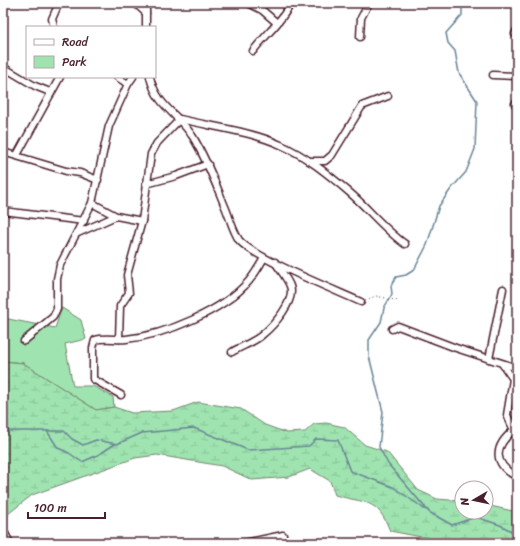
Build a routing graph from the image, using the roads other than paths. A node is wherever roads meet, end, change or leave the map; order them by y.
1 (59, 3) edge
2 (135, 3) edge
3 (146, 3) edge
4 (248, 3) edge
5 (291, 3) edge
6 (369, 3) edge
7 (146, 13) junction
8 (277, 23) junction
9 (54, 26) edge
10 (146, 26) edge
11 (360, 37) dead end
12 (253, 51) dead end
13 (3, 67) edge
14 (493, 75) dead end
15 (517, 76) edge
16 (59, 78) edge
17 (119, 78) edge
18 (132, 78) edge
19 (150, 78) edge
20 (128, 84) junction
21 (50, 92) junction
22 (388, 96) dead end
23 (180, 119) junction
24 (3, 152) edge
25 (17, 155) junction
26 (309, 161) junction
27 (208, 164) junction
28 (98, 180) junction
29 (146, 184) junction
30 (92, 203) junction
31 (3, 211) edge
32 (116, 216) junction
33 (84, 221) junction
34 (142, 222) junction
35 (78, 233) junction
36 (405, 244) dead end
37 (264, 258) junction
38 (275, 262) junction
39 (503, 289) dead end
40 (361, 302) road end
41 (392, 329) dead end
42 (119, 339) junction
43 (24, 342) dead end
44 (232, 352) dead end
45 (489, 359) junction
46 (503, 365) junction
47 (517, 368) edge
48 (515, 378) edge
49 (121, 395) dead end
50 (514, 430) junction
51 (517, 438) edge
52 (502, 443) junction
53 (517, 477) edge
54 (3, 530) edge
55 (283, 535) dead end
56 (10, 543) edge
57 (244, 543) edge

1 - 9 street
2 - 7 street
3 - 7 street
4 - 8 street
5 - 8 street
6 - 11 street
7 - 10 street
8 - 12 street
13 - 21 street
14 - 15 street
16 - 21 street
17 - 20 street
18 - 20 street
19 - 23 street
20 - 28 street
21 - 25 street
22 - 26 street
23 - 26 street
23 - 27 street
23 - 29 street
24 - 25 street
25 - 28 street
26 - 36 street
27 - 29 street
27 - 37 street
28 - 30 street
29 - 34 street
30 - 32 street
30 - 33 street
31 - 33 street
32 - 34 street
32 - 35 street
33 - 35 street
34 - 42 street
35 - 43 street
37 - 38 street
37 - 42 street
38 - 40 street
38 - 44 street
39 - 45 street
41 - 45 street
42 - 49 street
45 - 46 street
46 - 47 street
46 - 48 street
48 - 50 street
50 - 51 street
50 - 52 street
51 - 52 street
52 - 53 street
54 - 56 street
55 - 57 street

